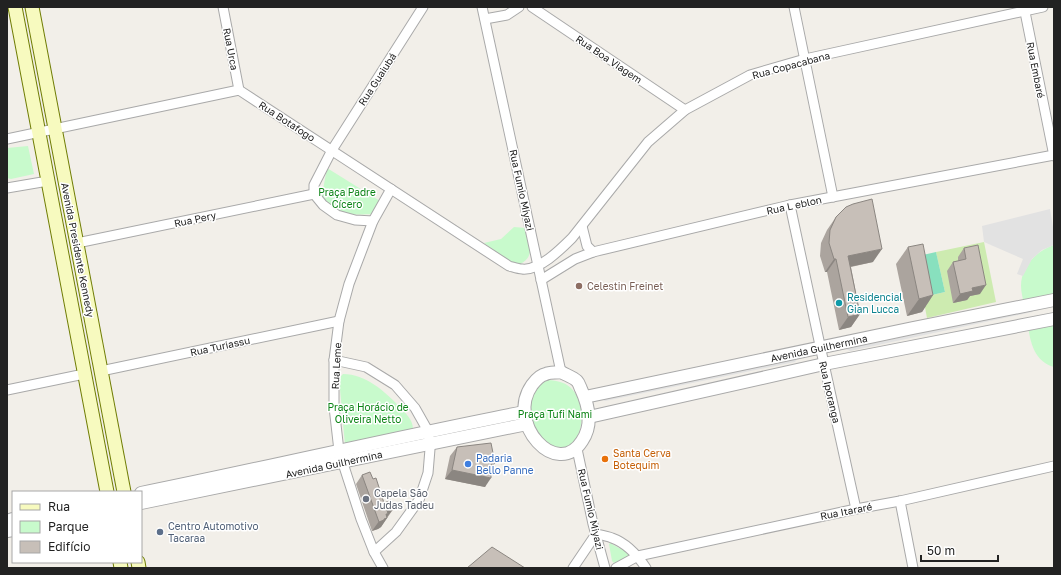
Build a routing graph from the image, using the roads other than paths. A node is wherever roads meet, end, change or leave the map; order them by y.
1 (15, 7) edge
2 (32, 7) edge
3 (223, 7) edge
4 (423, 7) edge
5 (482, 7) edge
6 (519, 7) edge
7 (532, 7) edge
8 (794, 7) edge
9 (1043, 7) edge
10 (1024, 9) edge
11 (485, 20) junction
12 (805, 59) junction
13 (239, 90) junction
14 (686, 110) junction
15 (55, 128) junction
16 (39, 132) junction
17 (7, 139) edge
18 (332, 150) junction
19 (1054, 155) edge
20 (48, 181) junction
21 (7, 188) edge
22 (391, 189) junction
23 (314, 194) junction
24 (833, 197) junction
25 (790, 205) junction
26 (373, 221) junction
27 (582, 226) junction
28 (77, 243) junction
29 (593, 252) junction
30 (538, 266) junction
31 (541, 280) junction
32 (1054, 300) edge
33 (1054, 319) edge
34 (339, 321) junction
35 (820, 348) junction
36 (334, 360) junction
37 (824, 364) junction
38 (101, 371) junction
39 (561, 372) junction
40 (84, 374) junction
41 (7, 390) edge
42 (585, 397) junction
43 (589, 417) junction
44 (526, 418) junction
45 (428, 431) junction
46 (430, 444) junction
47 (576, 449) junction
48 (341, 456) junction
49 (1054, 466) edge
50 (107, 491) edge
51 (124, 491) edge
52 (142, 493) edge
53 (900, 501) junction
54 (142, 503) edge
55 (856, 509) junction
56 (596, 534) junction
57 (374, 552) junction
58 (638, 556) junction
59 (383, 568) edge
60 (573, 568) edge
61 (605, 568) edge
62 (616, 568) edge
63 (646, 568) edge
64 (913, 568) edge

1 - 16 main road, Avenida Presidente Kennedy
2 - 15 main road, Avenida Presidente Kennedy
3 - 13 street, Rua Urca
4 - 18 street, Rua Guaiubá
5 - 11 street, Rua Fumio Miyazi
6 - 11 street
7 - 14 street, Rua Boa Viagem
8 - 12 street
9 - 10 street, Rua Copacabana
10 - 12 street, Rua Copacabana
10 - 19 street, Rua Embaré
11 - 30 street, Rua Fumio Miyazi
12 - 14 street, Rua Copacabana
12 - 24 street
13 - 15 street
13 - 18 street, Rua Botafogo
14 - 27 street, Rua Copacabana
15 - 16 street
15 - 28 main road, Avenida Presidente Kennedy
16 - 17 street
16 - 20 main road, Avenida Presidente Kennedy
18 - 22 street, Rua Botafogo
18 - 23 street
19 - 24 street, Rua L eblon
20 - 21 street
20 - 40 main road, Avenida Presidente Kennedy
22 - 26 street, Rua Leme
22 - 30 street, Rua Botafogo
23 - 26 street
23 - 28 street, Rua Pery
24 - 25 street, Rua L eblon
25 - 29 street, Rua L eblon
25 - 35 street, Rua Iporanga
26 - 34 street, Rua Leme
27 - 29 street
27 - 30 street, Rua Copacabana
28 - 38 main road, Avenida Presidente Kennedy
29 - 31 street, Rua L eblon
30 - 31 street, Rua Fumio Miyazi
31 - 39 street, Rua Fumio Miyazi
32 - 35 street, Avenida Guilhermina
33 - 37 street, Avenida Guilhermina
34 - 36 street, Rua Leme
34 - 38 street, Rua Turiassu
35 - 37 street, Rua Iporanga
35 - 42 street, Avenida Guilhermina
36 - 45 street
36 - 48 street, Rua Leme
37 - 43 street, Avenida Guilhermina
37 - 55 street, Rua Iporanga
38 - 51 main road, Avenida Presidente Kennedy
39 - 42 street
39 - 44 street
40 - 41 street
40 - 50 main road, Avenida Presidente Kennedy
42 - 43 street
43 - 47 street
44 - 45 street, Avenida Guilhermina
44 - 46 street, Avenida Guilhermina
44 - 47 street
45 - 46 street
45 - 48 street, Avenida Guilhermina
46 - 48 street, Avenida Guilhermina
46 - 57 street
47 - 56 street, Rua Fumio Miyazi
48 - 52 street, Avenida Guilhermina
48 - 54 street, Avenida Guilhermina
48 - 57 street, Rua Leme
49 - 53 street, Rua Itararé
53 - 55 street, Rua Itararé
53 - 64 street
55 - 58 street, Rua Itararé
56 - 58 street
56 - 60 street
56 - 61 street, Rua Fumio Miyazi
57 - 59 street, Rua Leme
58 - 62 street, Rua Itararé
58 - 63 street

